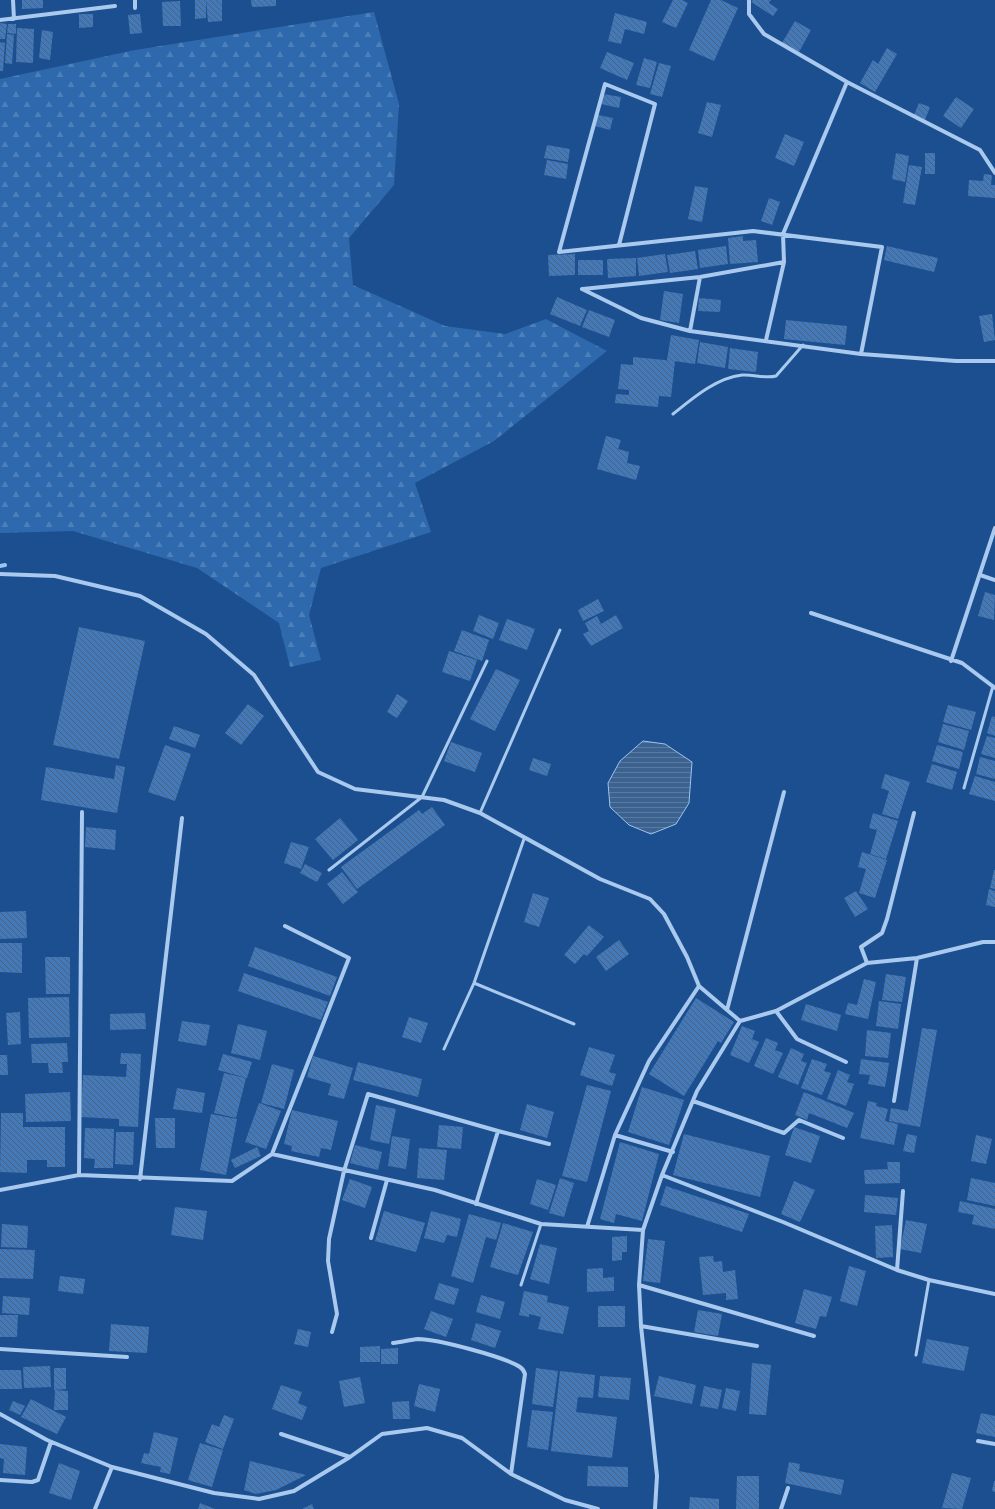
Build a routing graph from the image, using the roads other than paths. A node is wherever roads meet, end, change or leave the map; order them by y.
1 (14, 0) edge
2 (135, 0) edge
3 (749, 0) edge
4 (115, 6) dead end
5 (135, 8) dead end
6 (14, 19) junction
7 (0, 20) edge
8 (846, 82) junction
9 (995, 173) edge
10 (783, 234) junction
11 (619, 245) junction
12 (784, 262) junction
13 (700, 277) junction
14 (690, 331) junction
15 (766, 340) junction
16 (803, 345) junction
17 (861, 354) junction
18 (995, 361) edge
19 (673, 414) dead end
20 (995, 528) edge
21 (0, 574) edge
22 (980, 575) junction
23 (995, 580) edge
24 (811, 613) dead end
25 (560, 630) dead end
26 (487, 661) dead end
27 (951, 661) junction
28 (994, 687) edge
29 (964, 788) dead end
30 (784, 792) dead end
31 (422, 797) junction
32 (82, 812) dead end
33 (480, 813) junction
34 (914, 813) dead end
35 (182, 818) dead end
36 (524, 838) junction
37 (329, 870) dead end
38 (285, 926) dead end
39 (995, 942) edge
40 (917, 958) junction
41 (867, 963) junction
42 (474, 983) junction
43 (699, 986) junction
44 (726, 1010) junction
45 (776, 1010) junction
46 (740, 1021) junction
47 (574, 1024) dead end
48 (444, 1049) dead end
49 (846, 1062) dead end
50 (693, 1101) junction
51 (894, 1102) dead end
52 (498, 1131) junction
53 (615, 1135) junction
54 (843, 1138) dead end
55 (549, 1144) dead end
56 (673, 1152) junction
57 (272, 1154) junction
58 (344, 1171) junction
59 (79, 1175) junction
60 (662, 1175) junction
61 (140, 1179) junction
62 (387, 1180) junction
63 (0, 1190) edge
64 (903, 1191) dead end
65 (476, 1204) junction
66 (542, 1224) junction
67 (587, 1227) junction
68 (643, 1230) junction
69 (371, 1238) dead end
70 (896, 1270) junction
71 (929, 1280) junction
72 (522, 1285) dead end
73 (639, 1285) junction
74 (995, 1294) edge
75 (641, 1326) junction
76 (332, 1332) dead end
77 (814, 1336) dead end
78 (393, 1342) dead end
79 (757, 1346) dead end
80 (0, 1349) edge
81 (916, 1355) dead end
82 (127, 1357) dead end
83 (0, 1414) edge
84 (281, 1434) dead end
85 (978, 1441) dead end
86 (51, 1442) junction
87 (995, 1444) edge
88 (350, 1457) junction
89 (112, 1468) junction
90 (511, 1474) junction
91 (0, 1480) edge
92 (788, 1488) dead end
93 (95, 1509) edge
94 (598, 1509) edge
95 (655, 1509) edge
96 (781, 1509) edge

1 - 6 street
2 - 5 street
3 - 8 street
4 - 6 street
6 - 7 street
8 - 9 street
8 - 10 street
10 - 11 street
10 - 12 street
10 - 17 street
11 - 11 street
12 - 13 street
12 - 15 street
13 - 14 street
13 - 14 street
14 - 15 street
15 - 16 street
16 - 17 street
16 - 19 lane
17 - 18 street
20 - 22 street
21 - 31 street
22 - 23 street
22 - 27 street
24 - 27 street
25 - 33 lane
26 - 31 lane
27 - 28 street
28 - 29 lane
30 - 44 street
31 - 33 street
31 - 37 lane
32 - 59 street
33 - 36 street
34 - 41 street
35 - 61 street
36 - 42 lane
36 - 43 street
38 - 57 street
39 - 40 street
40 - 41 street
40 - 51 street
41 - 45 street
42 - 47 lane
42 - 48 lane
43 - 44 street
43 - 53 street
44 - 46 street
45 - 46 street
45 - 49 street
46 - 50 street
50 - 54 street
50 - 56 street
52 - 55 street
52 - 58 street
52 - 65 street
53 - 56 street
53 - 67 street
56 - 60 street
57 - 58 street
57 - 61 street
58 - 62 street
58 - 76 street
59 - 61 street
59 - 63 street
60 - 68 street
60 - 70 street
62 - 65 street
62 - 69 street
64 - 70 street
65 - 66 street
66 - 67 street
66 - 72 lane
67 - 68 street
68 - 73 street
70 - 71 street
71 - 74 street
71 - 81 lane
73 - 75 street
73 - 77 street
75 - 79 street
75 - 95 street
78 - 90 street
80 - 82 street
83 - 86 street
84 - 88 street
85 - 87 street
86 - 89 street
86 - 91 street
88 - 89 street
88 - 90 street
89 - 93 street
90 - 94 street
92 - 96 street

